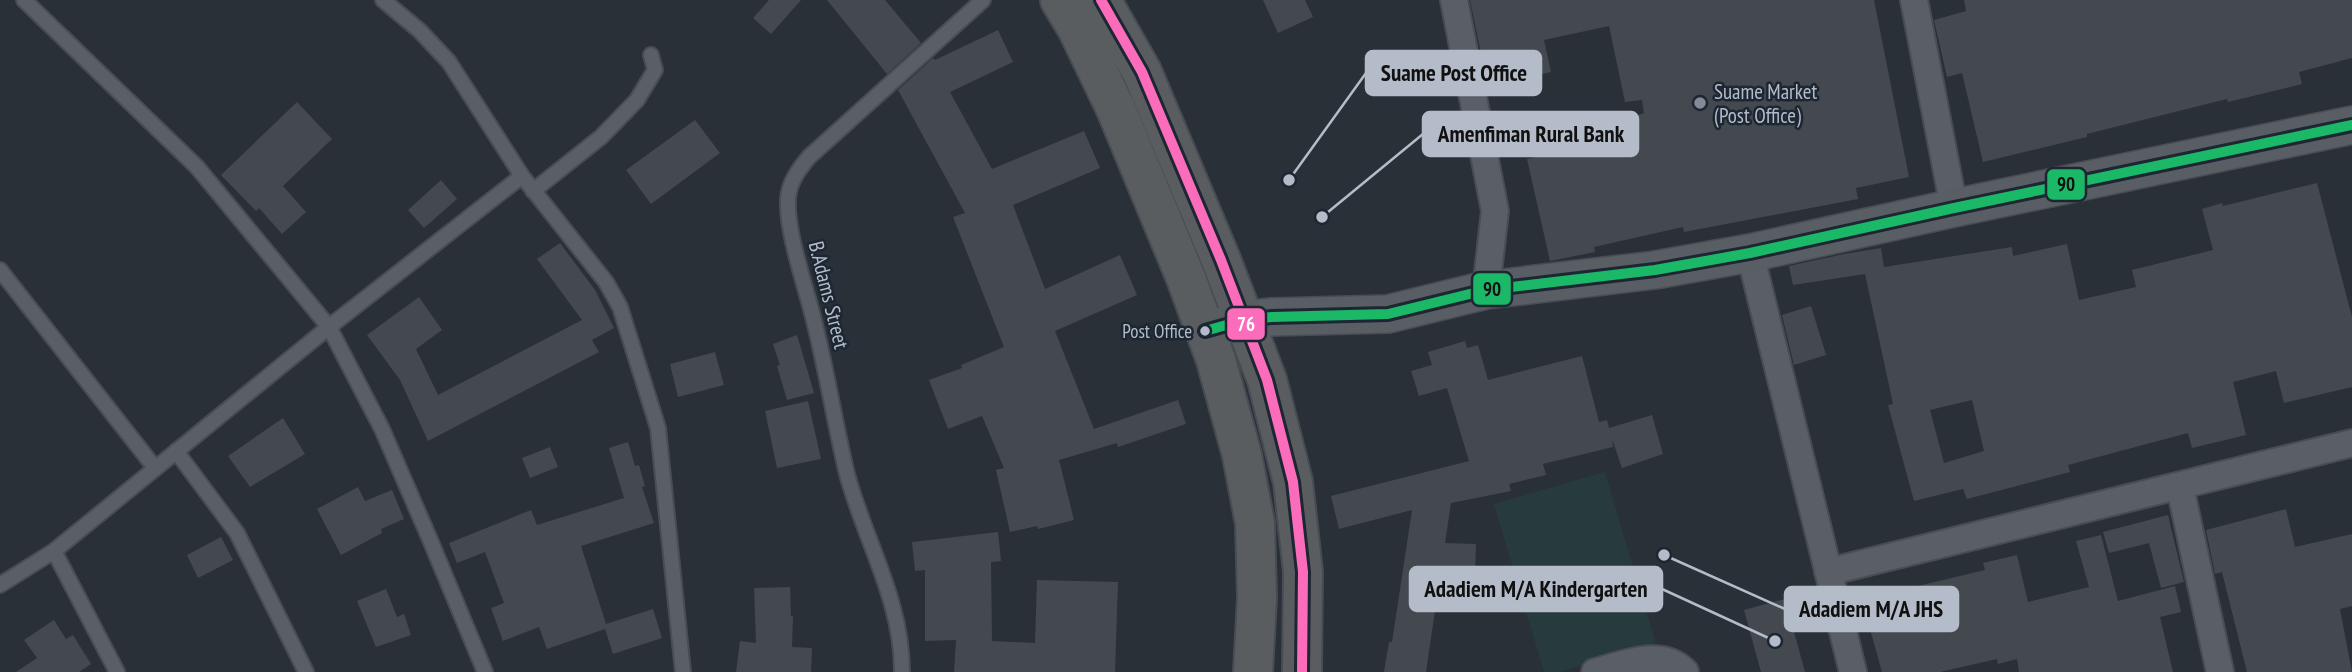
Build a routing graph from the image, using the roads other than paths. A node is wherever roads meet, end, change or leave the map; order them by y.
1 (24, 0) edge
2 (383, 0) edge
3 (984, 0) edge
4 (1060, 0) edge
5 (1101, 0) edge
6 (1454, 0) edge
7 (1914, 0) edge
8 (651, 55) dead end
9 (2352, 125) edge
10 (522, 176) junction
11 (533, 191) junction
12 (1954, 208) junction
13 (1750, 253) junction
14 (0, 270) edge
15 (1486, 290) junction
16 (1244, 320) junction
17 (329, 327) junction
18 (1205, 331) junction
19 (2352, 443) edge
20 (176, 451) junction
21 (155, 468) junction
22 (2180, 486) junction
23 (54, 551) junction
24 (1828, 572) junction
25 (0, 585) edge
26 (117, 672) edge
27 (306, 672) edge
28 (485, 672) edge
29 (683, 672) edge
30 (902, 672) edge
31 (1253, 672) edge
32 (1302, 672) edge
33 (1595, 672) edge
34 (1685, 672) edge
35 (1853, 672) edge
36 (2220, 672) edge

1 - 17 lane
2 - 10 lane
3 - 30 lane, B.Adams Street
4 - 18 highway
5 - 16 highway
6 - 15 street
7 - 12 street
8 - 11 lane
9 - 12 street
10 - 11 lane
10 - 17 lane
11 - 29 lane
12 - 13 street
13 - 15 street
13 - 24 street
14 - 21 lane
15 - 16 street
16 - 18 street
16 - 32 highway
17 - 20 lane
17 - 28 lane
18 - 31 highway
19 - 22 street
20 - 21 lane
20 - 27 lane
21 - 23 lane
22 - 24 street
22 - 36 street
23 - 25 lane
23 - 26 lane
24 - 35 street
33 - 34 street

